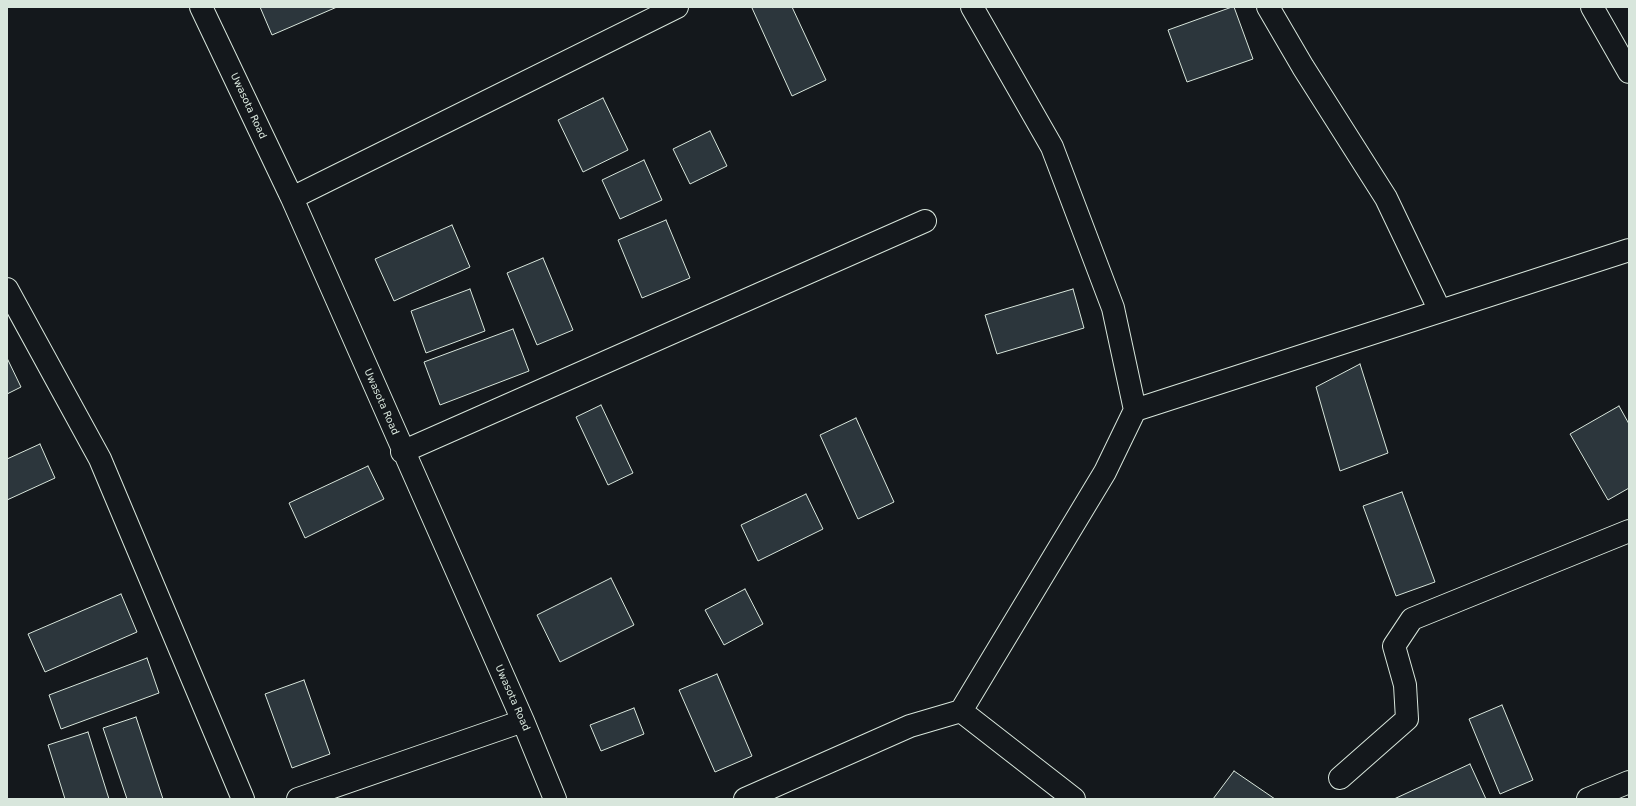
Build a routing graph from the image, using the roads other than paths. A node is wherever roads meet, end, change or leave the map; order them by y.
1 (201, 7) edge
2 (677, 7) edge
3 (972, 7) edge
4 (1268, 7) edge
5 (1592, 7) edge
6 (1629, 72) edge
7 (292, 198) junction
8 (925, 221) dead end
9 (1629, 250) edge
10 (7, 289) edge
11 (1440, 311) junction
12 (1135, 410) junction
13 (402, 452) junction
14 (1629, 531) edge
15 (961, 710) junction
16 (523, 721) junction
17 (1340, 778) dead end
18 (1629, 782) edge
19 (243, 799) edge
20 (298, 799) edge
21 (555, 799) edge
22 (745, 799) edge
23 (1074, 799) edge
24 (1588, 799) edge

1 - 7 street, Uwasota Road
2 - 7 street
3 - 12 street
4 - 11 street
5 - 6 street
7 - 13 street, Uwasota Road
8 - 13 street
9 - 11 street
10 - 19 street
11 - 12 street
12 - 15 street
13 - 16 street, Uwasota Road
14 - 17 street
15 - 22 street
15 - 23 street
16 - 20 street
16 - 21 street, Uwasota Road
18 - 24 street

